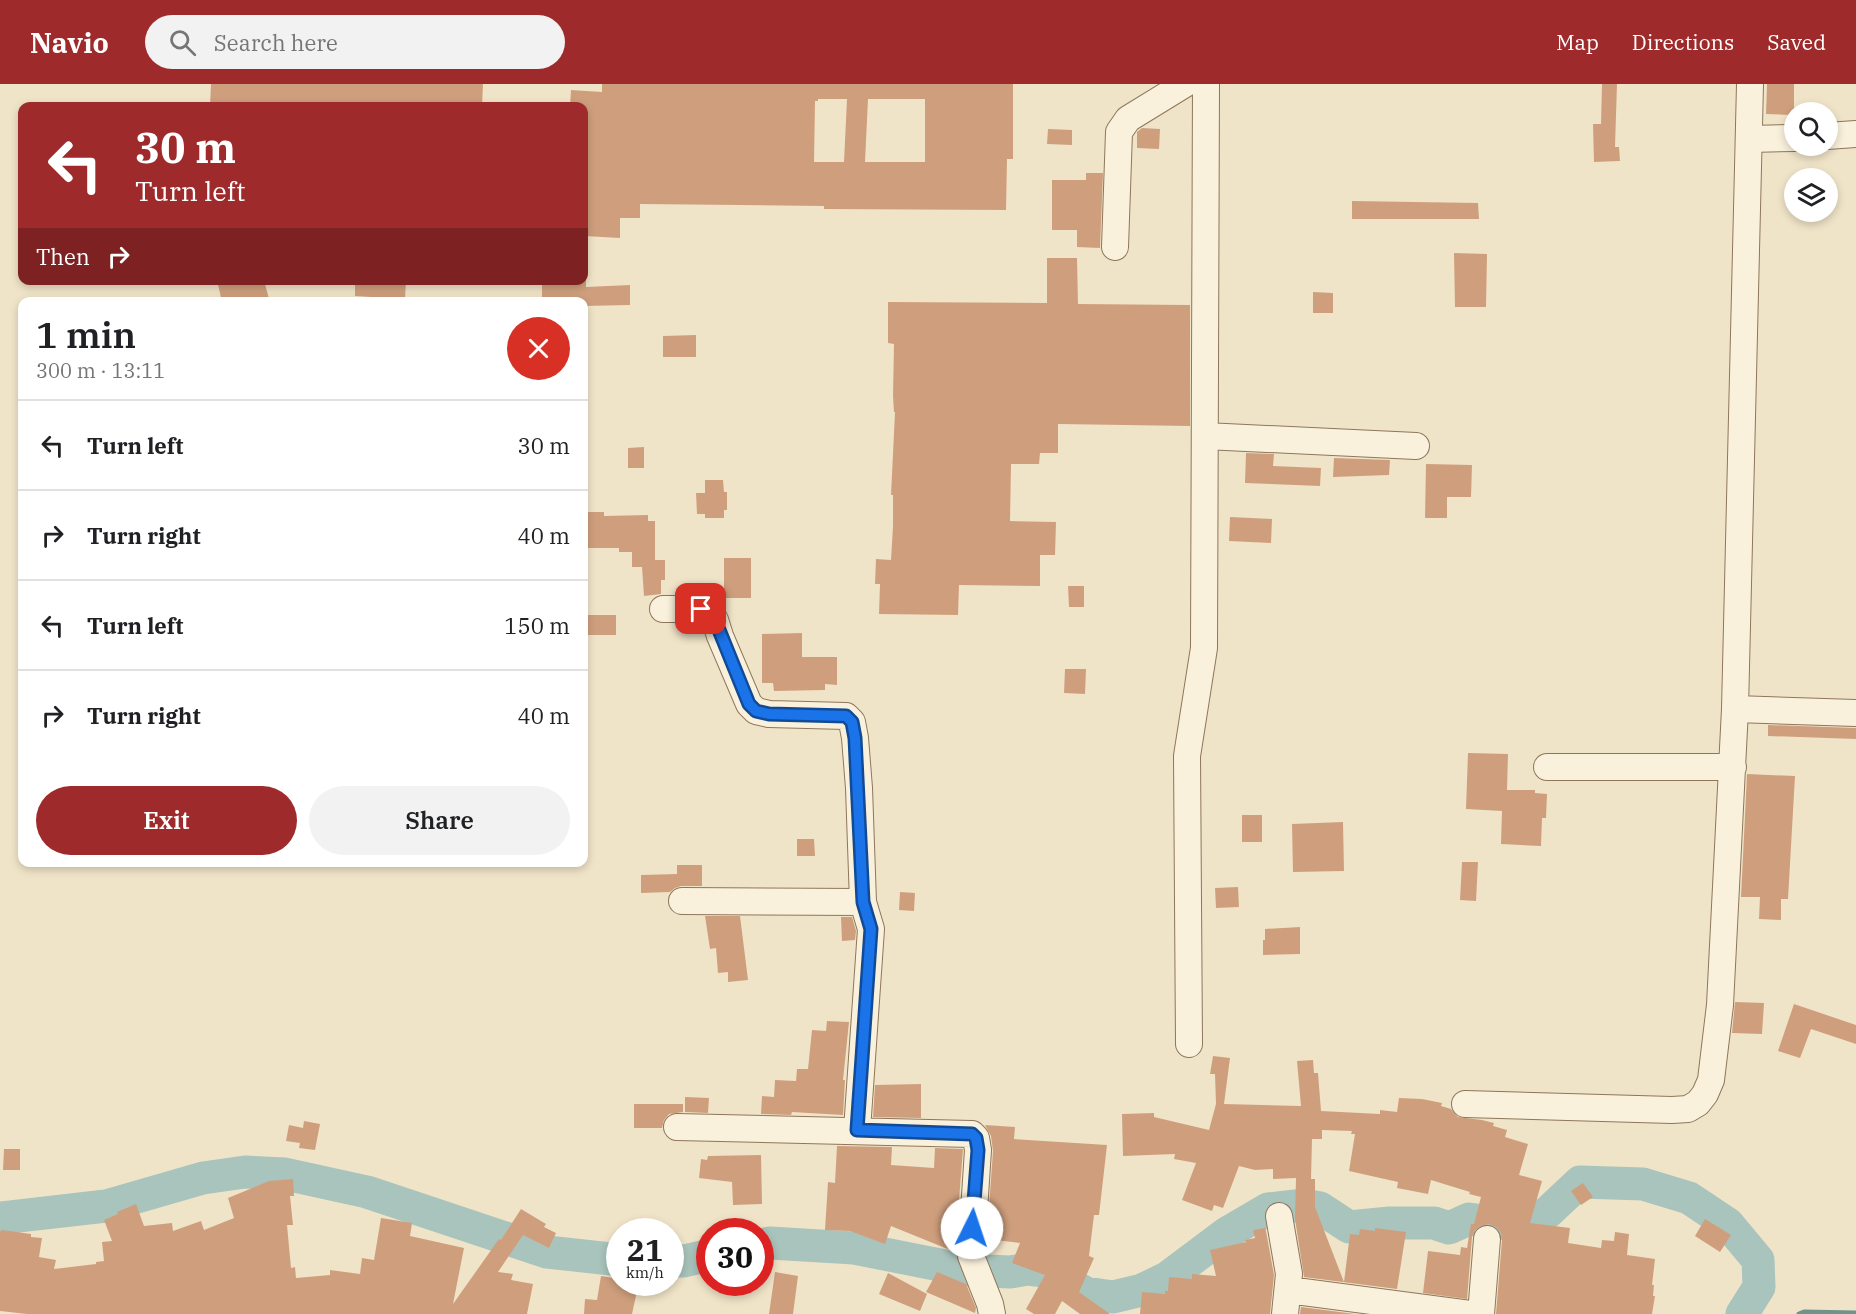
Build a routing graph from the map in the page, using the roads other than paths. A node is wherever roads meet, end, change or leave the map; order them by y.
1 (1185, 84) edge
2 (1206, 84) edge
3 (1750, 84) edge
4 (1856, 134) edge
5 (1838, 135) edge
6 (1784, 138) edge
7 (1750, 139) junction
8 (1115, 247) dead end
9 (1205, 436) junction
10 (1416, 447) dead end
11 (663, 609) dead end
12 (1735, 709) junction
13 (1856, 713) edge
14 (1547, 767) dead end
15 (1732, 767) junction
16 (682, 901) dead end
17 (863, 902) junction
18 (1189, 1044) dead end
19 (1465, 1104) dead end
20 (677, 1127) dead end
21 (857, 1130) junction
22 (1280, 1216) dead end
23 (1487, 1239) dead end
24 (1287, 1302) edge
25 (992, 1314) edge
26 (1470, 1314) edge
27 (1481, 1314) edge

1 - 8 street
2 - 9 street
3 - 7 street
4 - 5 street
6 - 7 street
7 - 12 street
9 - 10 street
9 - 18 street
11 - 17 street
12 - 13 street
12 - 15 street
14 - 15 street
15 - 19 street
16 - 17 street
17 - 21 street
20 - 21 street
21 - 25 street
22 - 24 street
23 - 27 street
24 - 26 street

